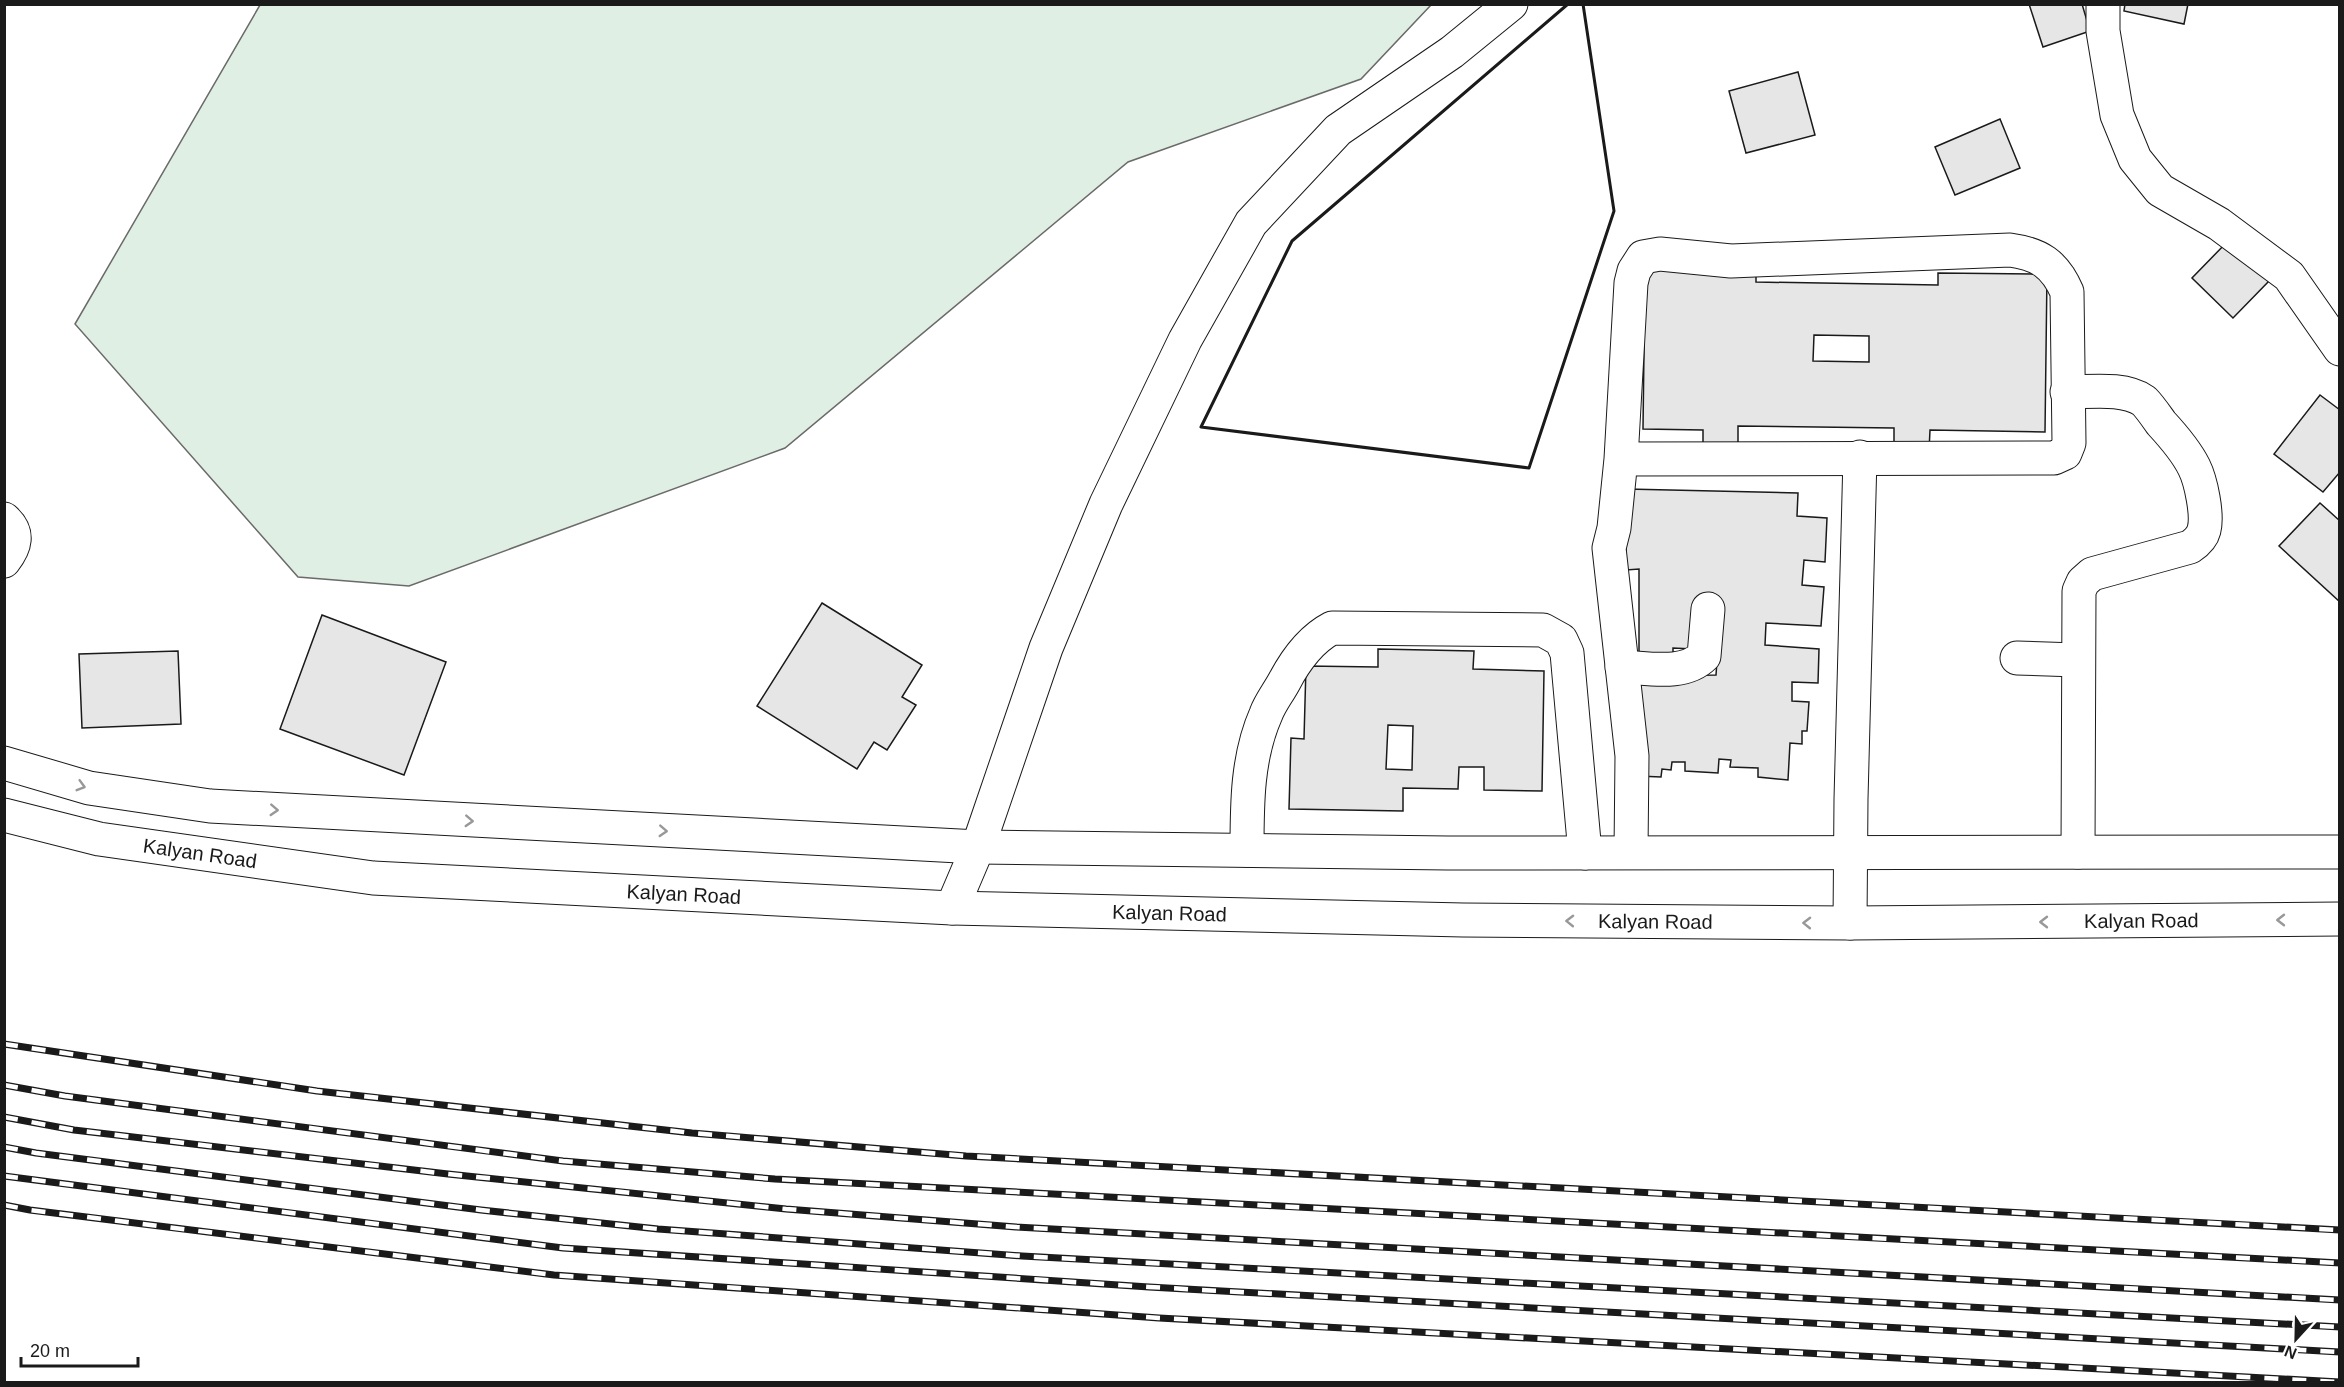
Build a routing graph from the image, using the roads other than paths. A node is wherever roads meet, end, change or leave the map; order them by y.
1 (1511, 4) edge
2 (2103, 4) edge
3 (2340, 349) edge
4 (2067, 392) junction
5 (1860, 457) junction
6 (1621, 459) junction
7 (4, 519) edge
8 (4, 561) edge
9 (1708, 609) dead end
10 (2017, 658) dead end
11 (2077, 660) junction
12 (1622, 667) junction
13 (4, 763) edge
14 (49, 776) junction
15 (20, 819) edge
16 (978, 847) junction
17 (1247, 850) junction
18 (1850, 851) junction
19 (1631, 852) junction
20 (2078, 852) junction
21 (2340, 852) edge
22 (1585, 853) junction
23 (952, 908) junction
24 (2340, 920) edge
25 (1850, 923) junction

1 - 16 street
2 - 3 street
4 - 5 street
4 - 6 street
4 - 11 street
5 - 6 street
5 - 18 street
6 - 12 street
7 - 8 street
9 - 12 street
10 - 11 street
11 - 20 street
12 - 19 street
13 - 14 street
14 - 15 street
14 -> 16 street
15 - 23 street, Kalyan Road
16 - 17 street
16 - 23 street
17 - 22 street
17 - 22 street
18 - 19 street
18 - 20 street
18 - 25 street
19 - 22 street
20 - 21 street
25 -> 23 street, Kalyan Road
24 -> 25 street, Kalyan Road

